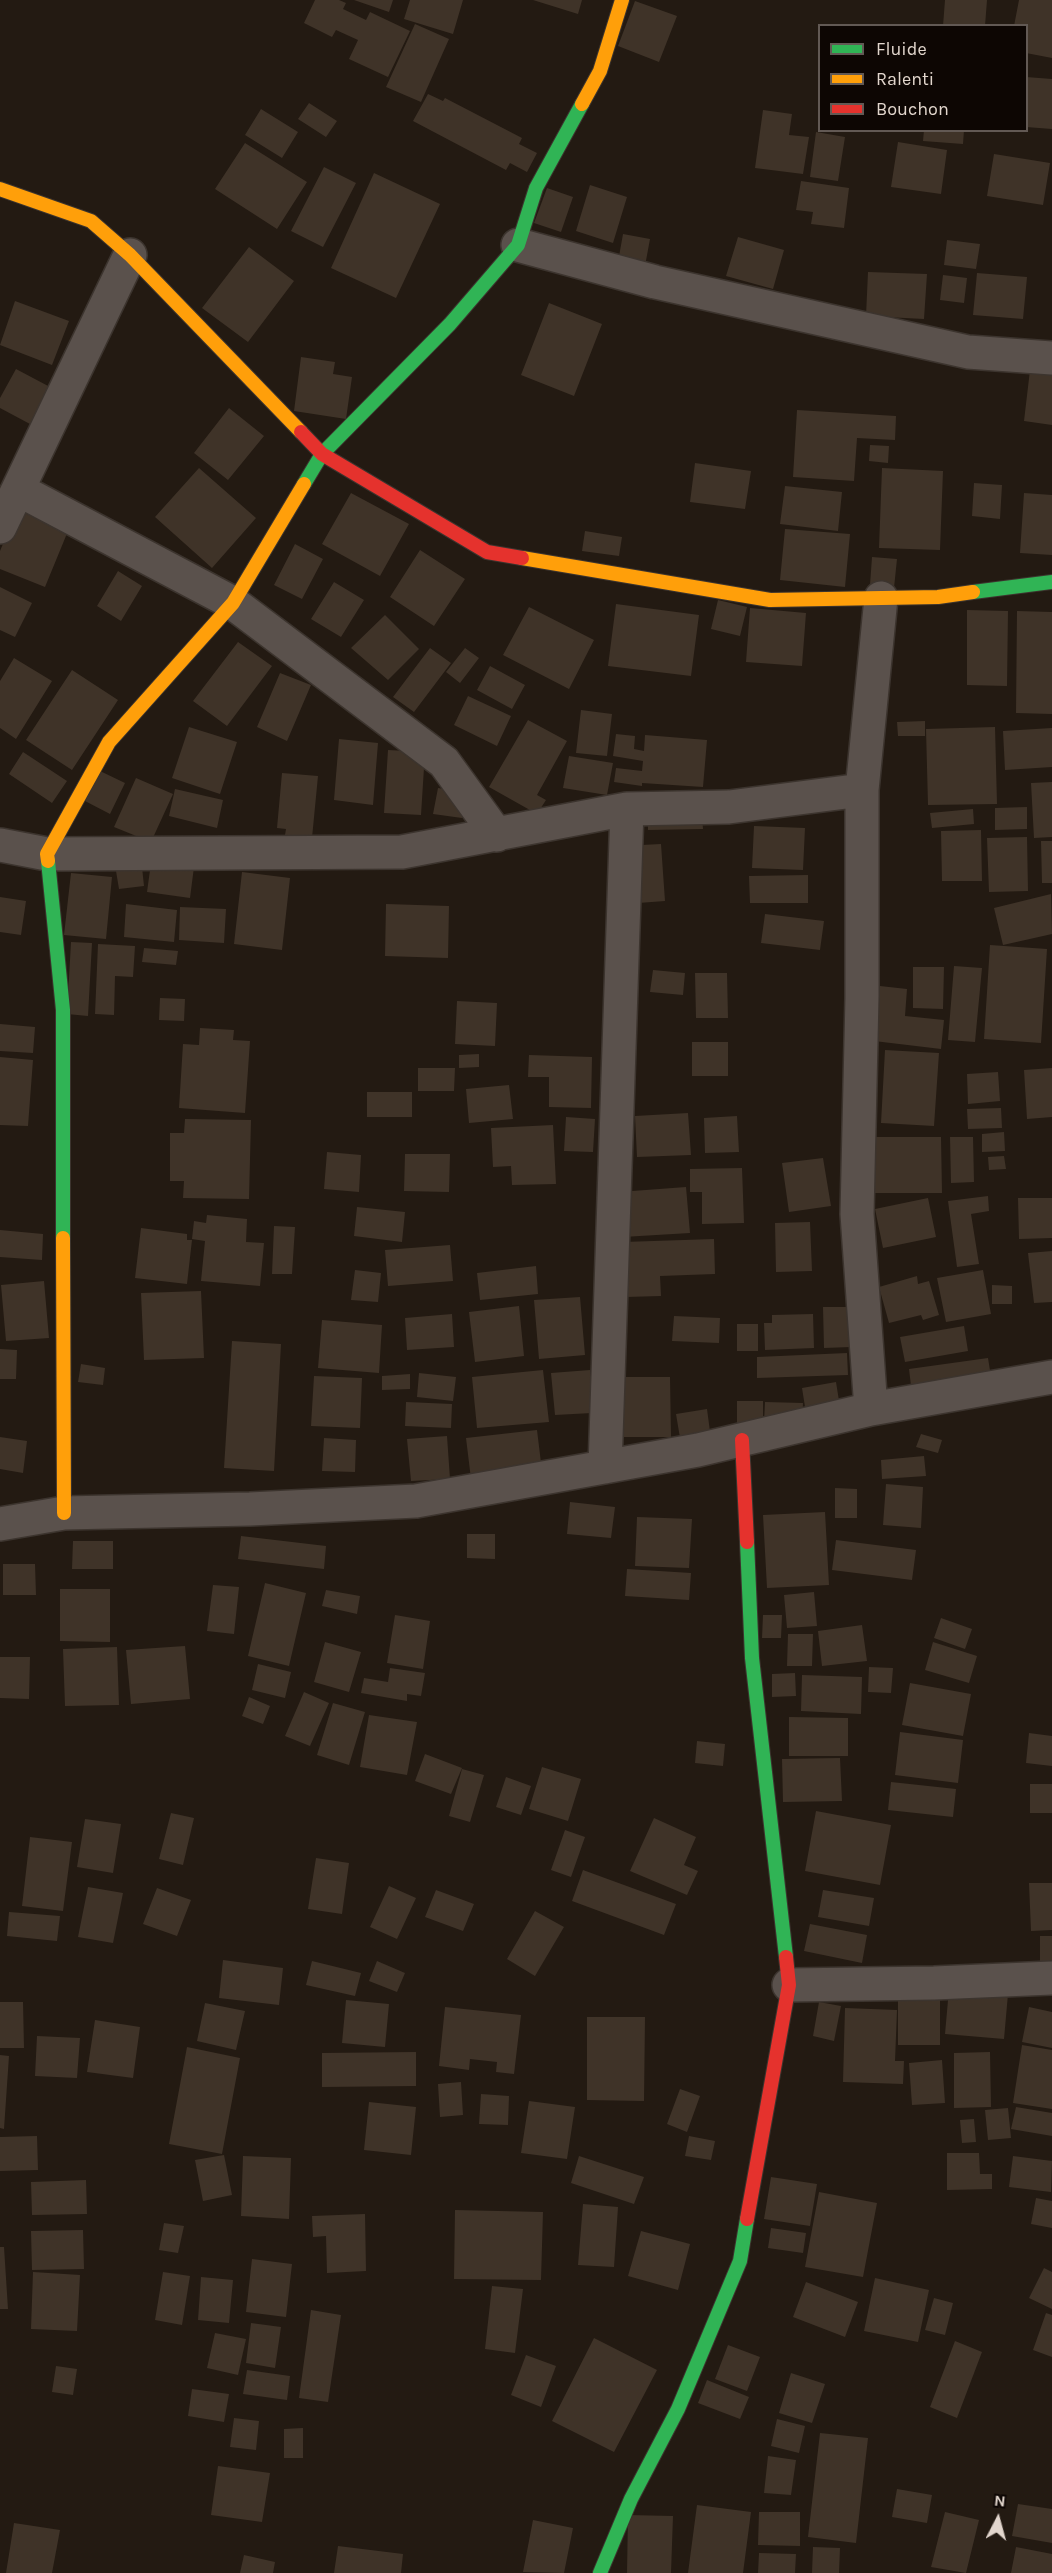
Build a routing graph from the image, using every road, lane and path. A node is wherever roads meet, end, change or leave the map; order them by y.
1 (622, 0) edge
2 (0, 189) edge
3 (518, 245) junction
4 (130, 255) junction
5 (1052, 358) edge
6 (322, 454) junction
7 (19, 490) junction
8 (0, 527) edge
9 (1052, 582) edge
10 (881, 598) junction
11 (232, 603) junction
12 (862, 790) junction
13 (627, 809) junction
14 (497, 835) junction
15 (0, 845) edge
16 (47, 854) junction
17 (1052, 1377) edge
18 (871, 1409) junction
19 (742, 1440) junction
20 (605, 1467) junction
21 (64, 1513) junction
22 (0, 1524) edge
23 (1052, 1978) edge
24 (789, 1985) junction
25 (600, 2573) edge

1 - 3 street
2 - 4 street
3 - 5 street
3 - 6 street
4 - 6 street
4 - 7 street
6 - 10 street
6 - 11 street
7 - 8 street
7 - 11 street
9 - 10 street
10 - 12 street
11 - 14 street
11 - 16 street
12 - 13 street
12 - 18 street
13 - 14 street
13 - 20 street
14 - 16 street
15 - 16 street
16 - 21 street
17 - 18 street
18 - 19 street
19 - 20 street
19 - 24 street
20 - 21 street
21 - 22 street
23 - 24 street
24 - 25 street

